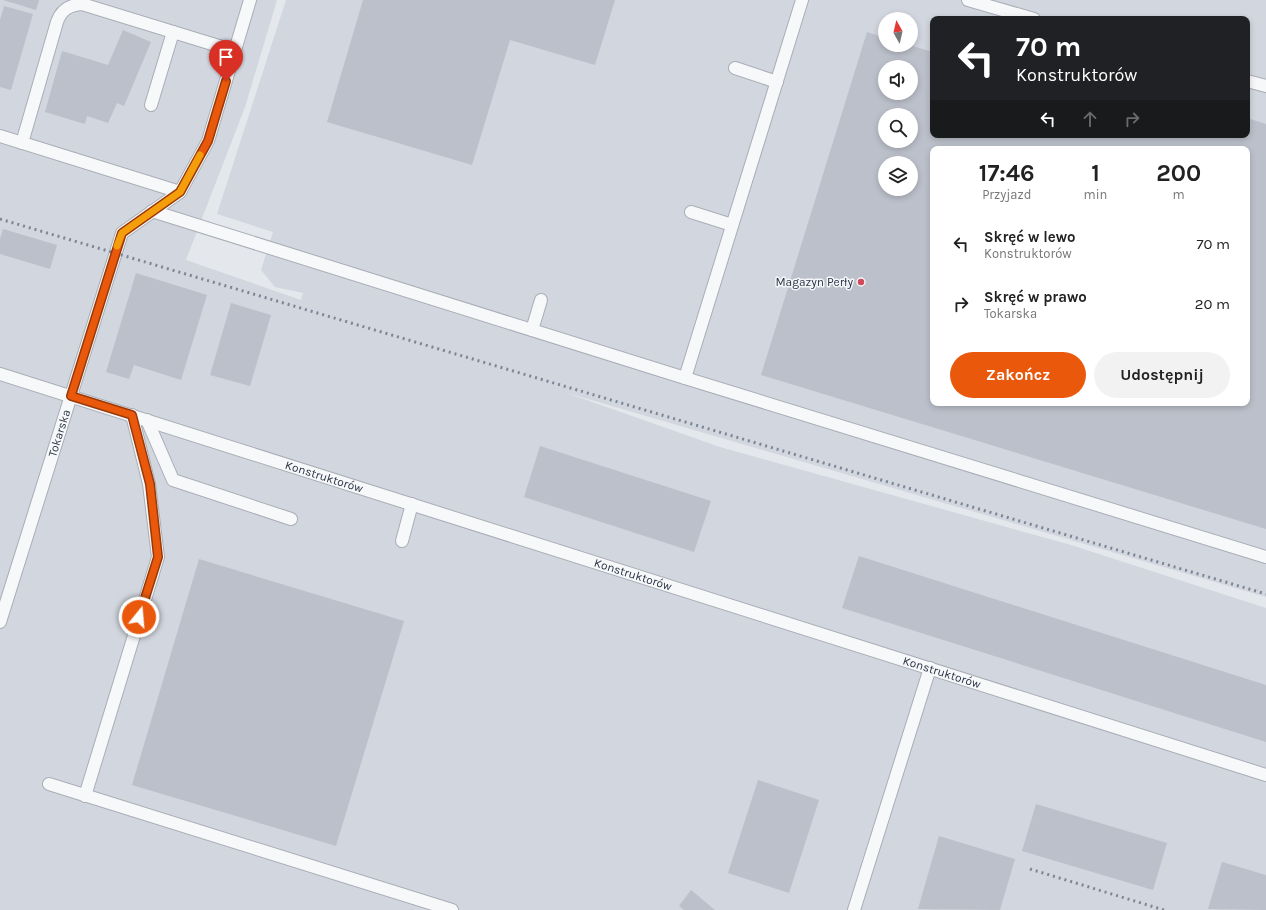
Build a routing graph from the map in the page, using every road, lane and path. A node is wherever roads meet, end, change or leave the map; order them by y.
1 (250, 0) edge
2 (802, 0) edge
3 (968, 0) edge
4 (1024, 16) edge
5 (173, 32) junction
6 (235, 51) junction
7 (735, 68) dead end
8 (777, 82) junction
9 (1250, 82) edge
10 (1266, 86) edge
11 (151, 105) dead end
12 (0, 136) edge
13 (22, 143) junction
14 (180, 192) junction
15 (152, 211) junction
16 (691, 212) dead end
17 (732, 225) junction
18 (541, 300) dead end
19 (532, 330) junction
20 (0, 374) edge
21 (685, 378) junction
22 (71, 396) junction
23 (132, 415) junction
24 (147, 420) junction
25 (412, 504) junction
26 (291, 519) dead end
27 (402, 541) dead end
28 (1266, 557) edge
29 (0, 622) edge
30 (930, 668) junction
31 (1266, 775) edge
32 (49, 784) dead end
33 (85, 796) junction
34 (452, 910) edge
35 (854, 910) edge

1 - 6 lane, Tokarska
2 - 8 lane
3 - 4 lane
5 - 6 lane
5 - 11 lane
5 - 13 lane
6 - 14 lane, Tokarska
7 - 8 lane
8 - 17 lane
9 - 10 lane
12 - 13 lane
13 - 14 lane
14 - 15 lane, Tokarska
15 - 19 lane
15 - 22 lane, Tokarska
16 - 17 lane
17 - 21 lane
18 - 19 lane
19 - 21 lane
20 - 22 lane, Konstruktorów
21 - 28 lane
22 - 23 lane, Konstruktorów
22 - 29 lane, Tokarska
23 - 24 lane, Konstruktorów
23 - 33 lane
24 - 25 lane, Konstruktorów
24 - 26 lane
25 - 27 lane
25 - 30 lane, Konstruktorów
30 - 31 lane, Konstruktorów
30 - 35 lane
32 - 33 lane
33 - 34 lane

